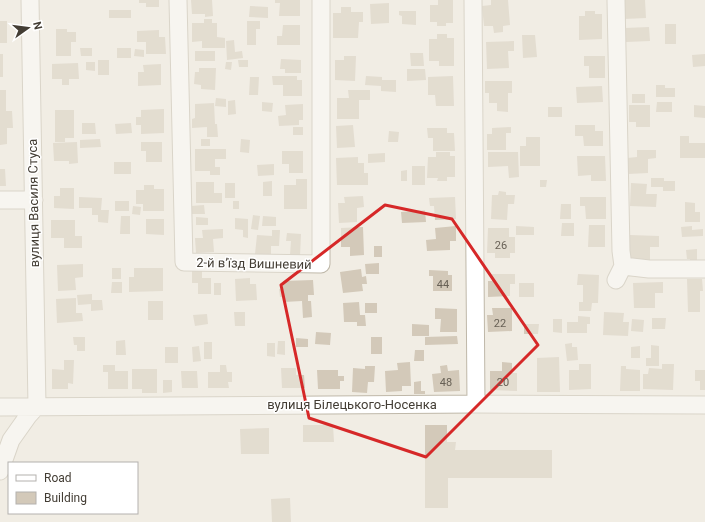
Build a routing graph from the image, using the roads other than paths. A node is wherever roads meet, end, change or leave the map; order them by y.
1 (30, 0) edge
2 (178, 0) edge
3 (321, 0) edge
4 (473, 0) edge
5 (616, 0) edge
6 (0, 200) edge
7 (34, 200) junction
8 (705, 269) edge
9 (476, 404) junction
10 (705, 405) edge
11 (37, 406) junction
12 (0, 407) edge
13 (0, 471) edge

1 - 7 street, вулиця Василя Стуса
2 - 3 street, 2-й вʼїзд Вишневий
4 - 9 street
5 - 8 street
6 - 7 street
7 - 11 street, вулиця Василя Стуса
9 - 10 street, вулиця Білецького-Носенка
9 - 11 street, вулиця Білецького-Носенка
11 - 12 street, вулиця Білецького-Носенка
11 - 13 street

